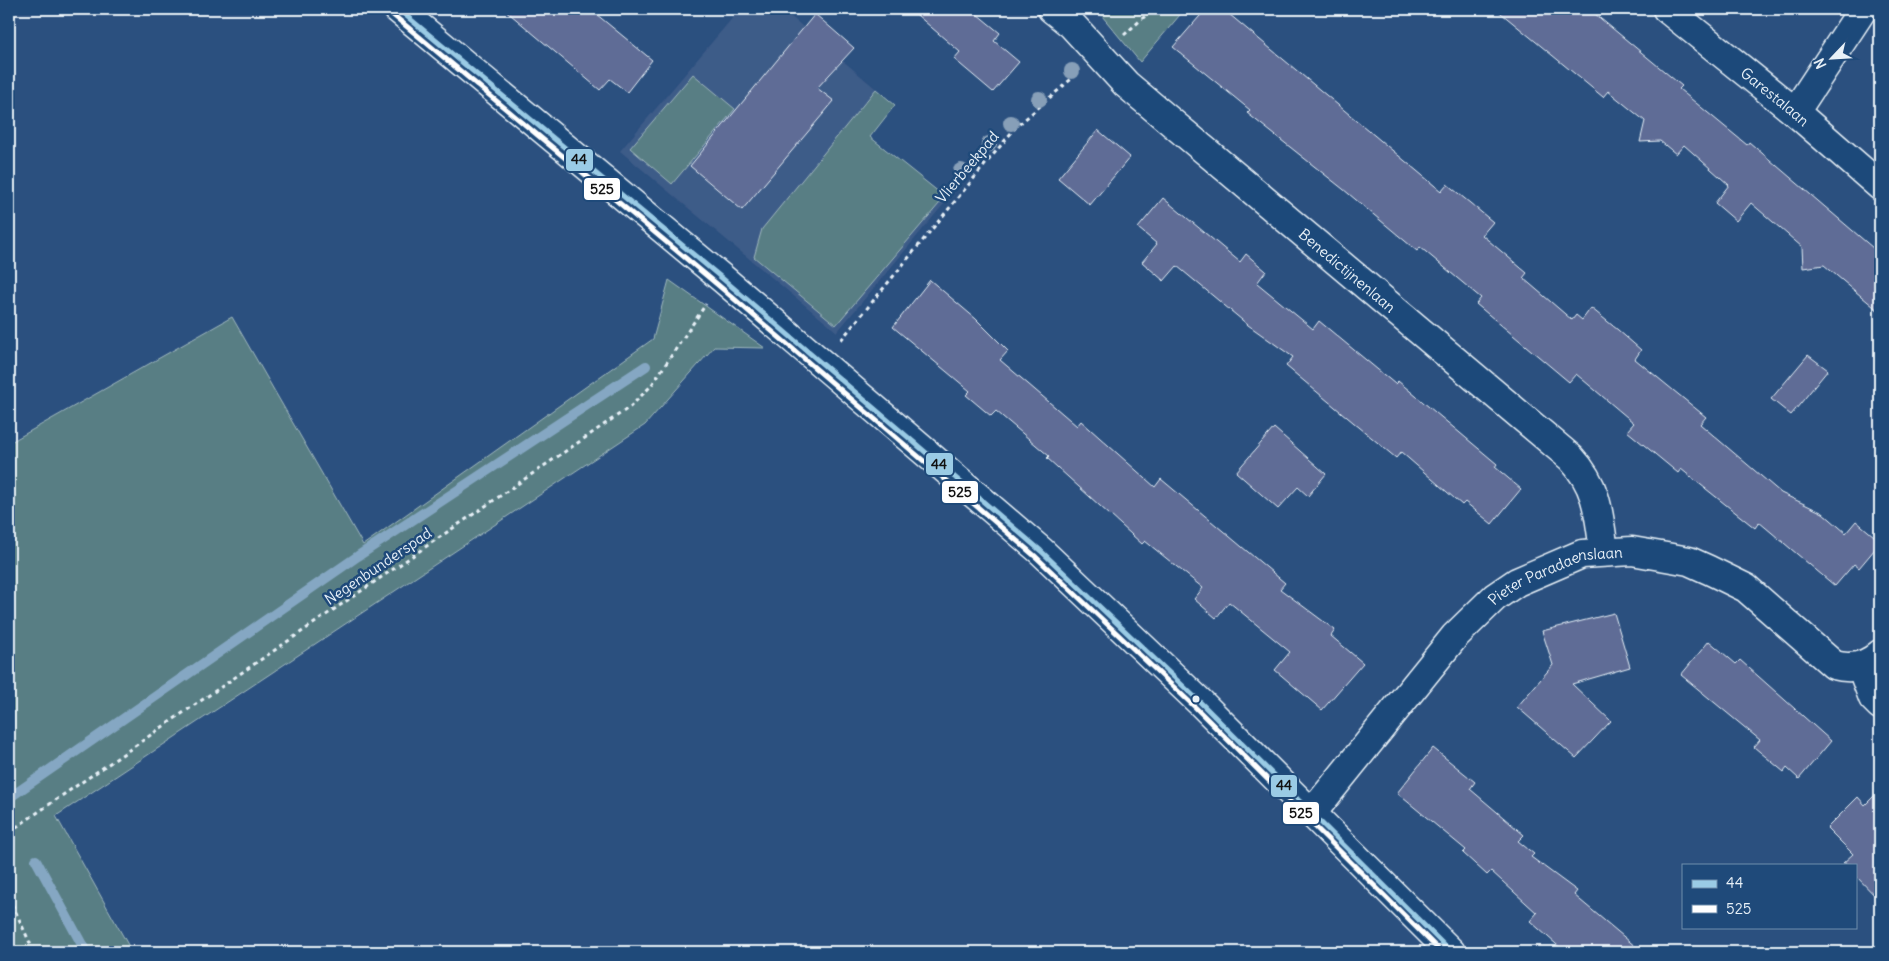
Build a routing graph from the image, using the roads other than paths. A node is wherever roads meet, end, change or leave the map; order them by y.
1 (398, 9) edge
2 (1052, 9) edge
3 (1667, 9) edge
4 (1863, 9) edge
5 (1794, 112) junction
6 (1880, 186) edge
7 (1604, 552) junction
8 (1871, 660) edge
9 (1880, 705) edge
10 (1312, 813) junction
11 (1452, 952) edge

1 - 10 street
2 - 7 street, Benedictijnenlaan
3 - 5 street, Garestalaan
4 - 5 street
5 - 6 street, Garestalaan
7 - 8 street, Pieter Paradaenslaan
7 - 10 street, Pieter Paradaenslaan
8 - 9 street
10 - 11 street

